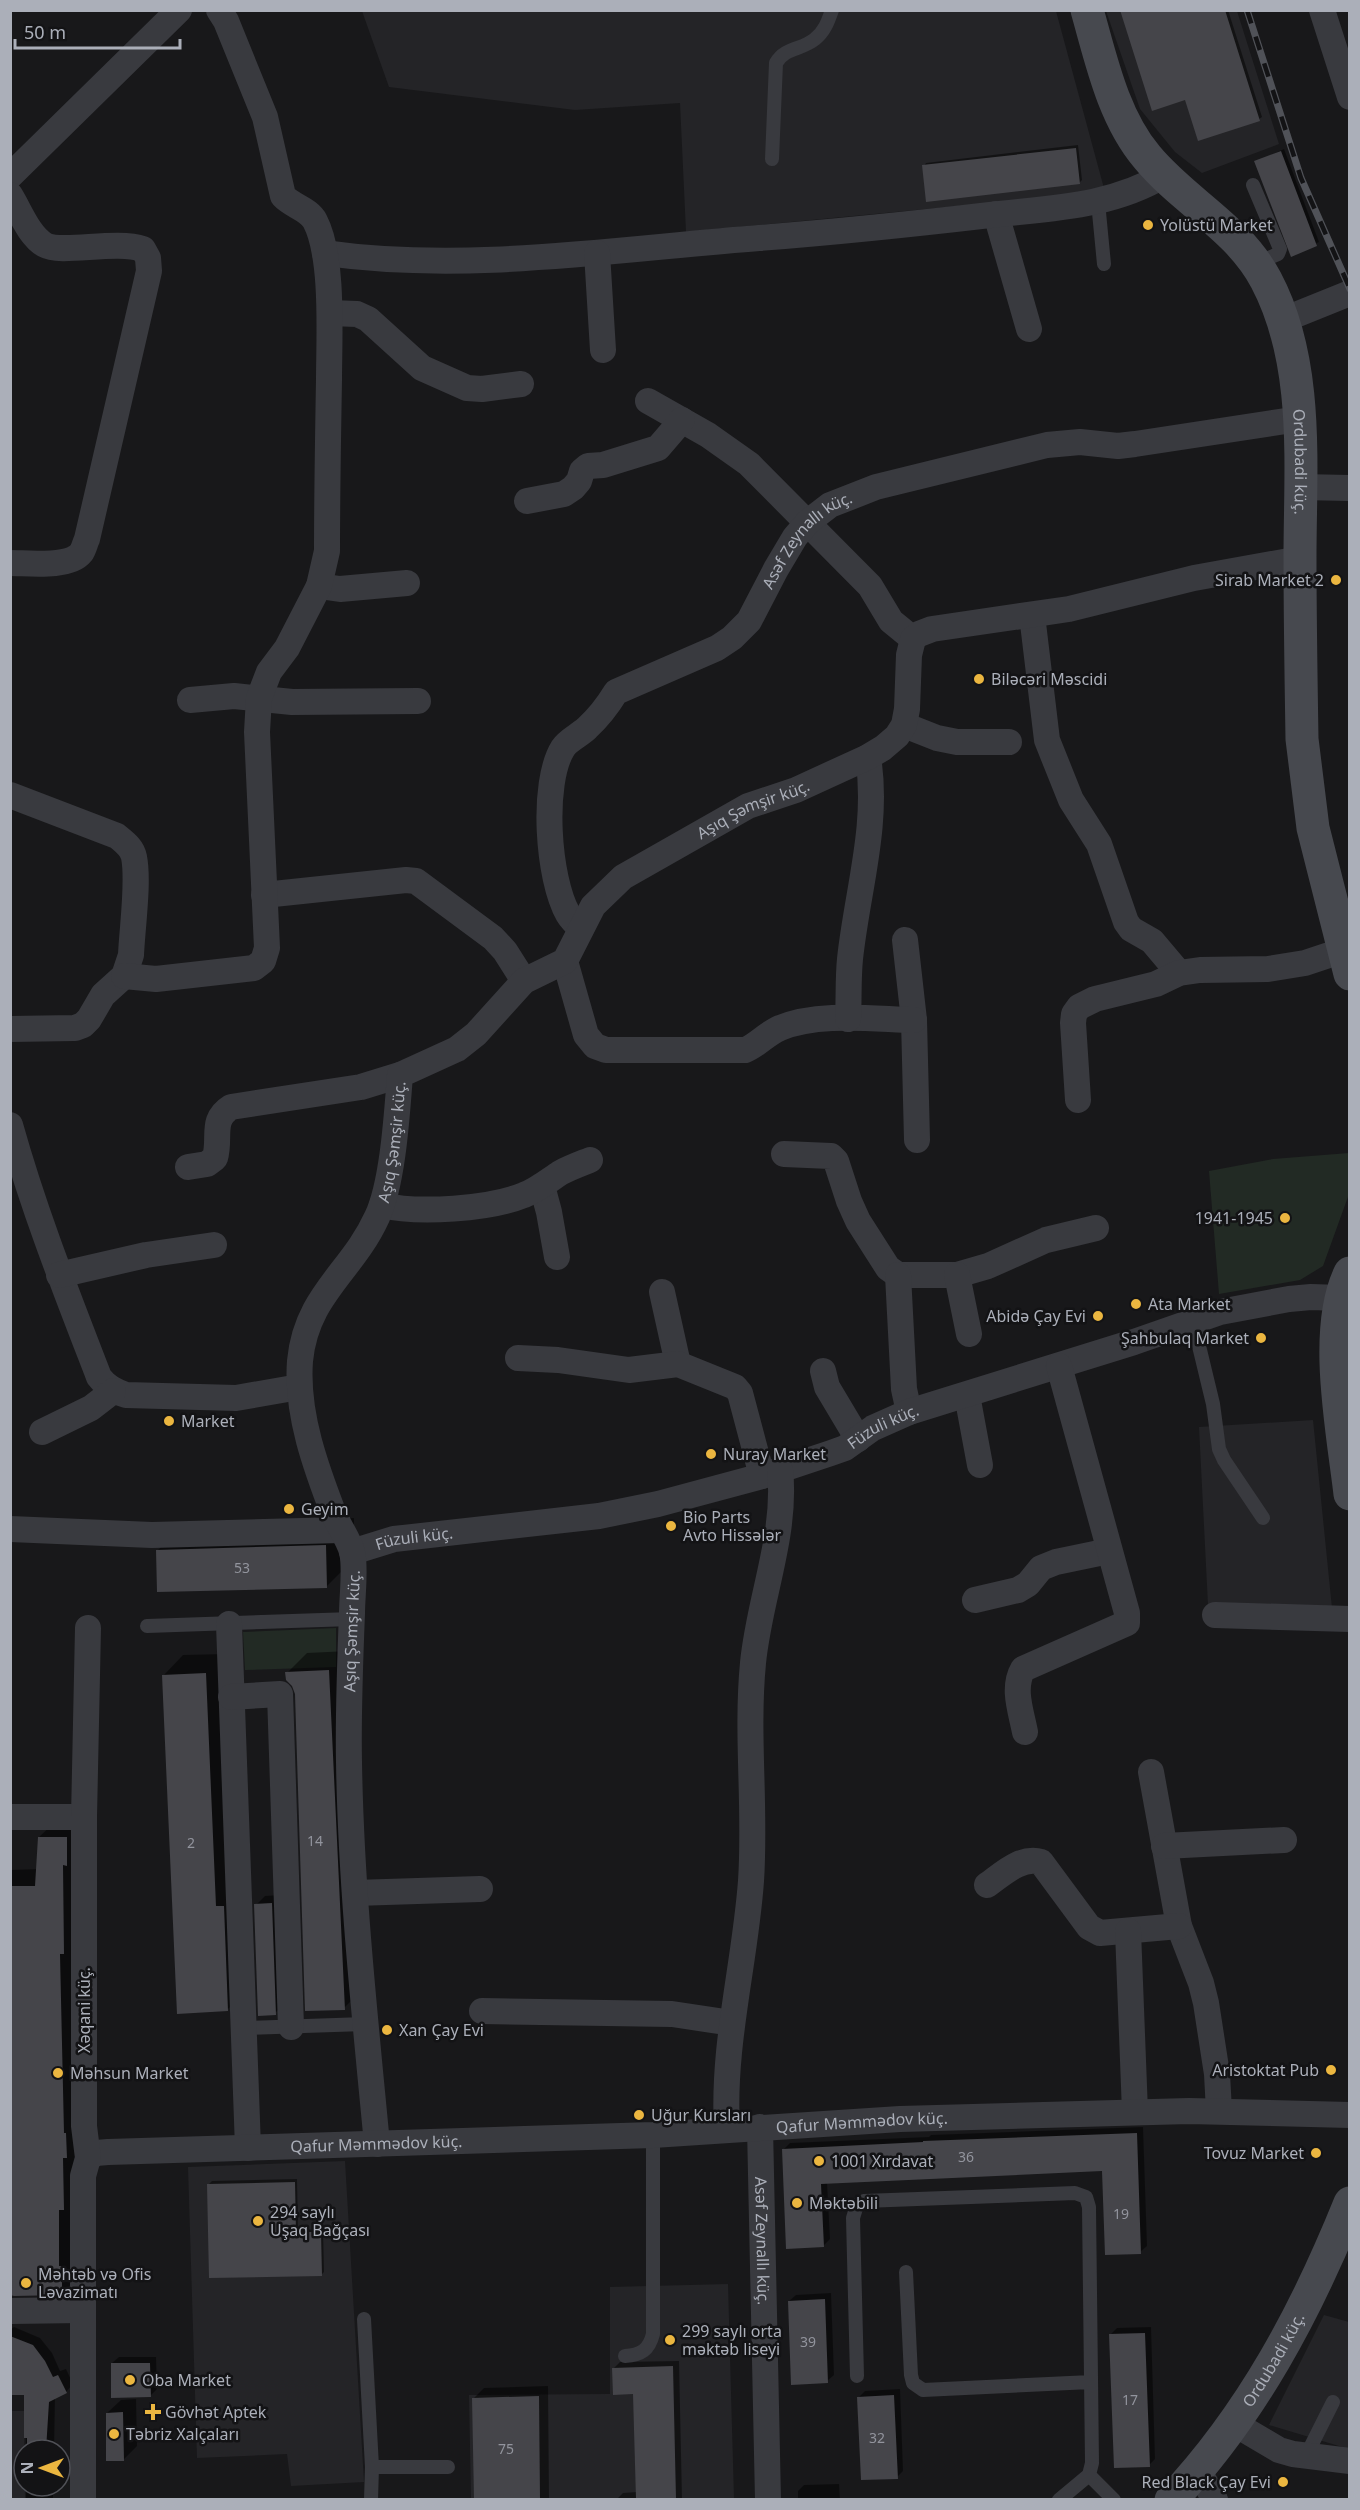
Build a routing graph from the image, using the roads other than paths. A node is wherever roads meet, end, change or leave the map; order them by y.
1 (219, 10) edge
2 (832, 10) edge
3 (1087, 10) edge
4 (1322, 10) edge
5 (165, 14) edge
6 (1350, 97) edge
7 (772, 159) dead end
8 (1164, 175) junction
9 (10, 176) edge
10 (1253, 185) dead end
11 (10, 195) edge
12 (1098, 202) junction
13 (996, 214) junction
14 (325, 253) junction
15 (597, 253) junction
16 (1257, 263) junction
17 (1104, 264) dead end
18 (1350, 293) edge
19 (330, 313) junction
20 (1283, 320) junction
21 (1029, 329) dead end
22 (603, 350) dead end
23 (521, 384) dead end
24 (648, 401) dead end
25 (1299, 419) junction
26 (682, 420) junction
27 (1300, 487) junction
28 (1350, 488) edge
29 (527, 501) dead end
30 (808, 522) junction
31 (1300, 559) junction
32 (10, 563) edge
33 (407, 583) dead end
34 (319, 586) junction
35 (1032, 615) junction
36 (913, 639) junction
37 (259, 698) junction
38 (190, 700) dead end
39 (418, 701) dead end
40 (904, 725) junction
41 (1009, 742) dead end
42 (868, 758) junction
43 (10, 795) edge
44 (264, 894) junction
45 (580, 928) junction
46 (905, 940) dead end
47 (565, 961) junction
48 (1347, 962) edge
49 (1179, 973) junction
50 (124, 976) junction
51 (524, 981) junction
52 (848, 1019) junction
53 (914, 1020) junction
54 (10, 1029) edge
55 (400, 1075) junction
56 (1078, 1100) dead end
57 (10, 1125) edge
58 (917, 1140) dead end
59 (784, 1154) dead end
60 (590, 1160) dead end
61 (188, 1167) dead end
62 (542, 1186) junction
63 (382, 1205) junction
64 (1096, 1228) dead end
65 (214, 1245) dead end
66 (557, 1257) dead end
67 (59, 1275) junction
68 (898, 1275) junction
69 (957, 1275) junction
70 (1345, 1285) edge
71 (662, 1292) dead end
72 (1193, 1321) junction
73 (969, 1334) dead end
74 (518, 1358) dead end
75 (678, 1364) junction
76 (1059, 1366) junction
77 (823, 1371) dead end
78 (299, 1387) junction
79 (113, 1391) junction
80 (967, 1395) junction
81 (909, 1412) junction
82 (42, 1432) dead end
83 (858, 1439) junction
84 (980, 1465) dead end
85 (771, 1473) junction
86 (1350, 1494) edge
87 (1263, 1518) dead end
88 (10, 1529) edge
89 (346, 1541) junction
90 (1109, 1551) junction
91 (975, 1600) dead end
92 (1215, 1615) dead end
93 (352, 1619) junction
94 (1350, 1619) edge
95 (228, 1624) junction
96 (147, 1626) dead end
97 (88, 1628) dead end
98 (231, 1697) junction
99 (1025, 1732) dead end
100 (1151, 1772) dead end
101 (10, 1817) edge
102 (84, 1817) junction
103 (1284, 1840) dead end
104 (1164, 1846) junction
105 (987, 1884) dead end
106 (480, 1889) dead end
107 (355, 1893) junction
108 (1179, 1926) junction
109 (1128, 1931) junction
110 (482, 2011) dead end
111 (732, 2023) junction
112 (365, 2024) junction
113 (291, 2026) junction
114 (243, 2028) junction
115 (1219, 2111) junction
116 (1135, 2112) junction
117 (1350, 2115) edge
118 (760, 2127) junction
119 (727, 2129) junction
120 (653, 2134) junction
121 (377, 2144) junction
122 (248, 2148) junction
123 (88, 2158) junction
124 (1350, 2203) edge
125 (906, 2272) dead end
126 (82, 2310) junction
127 (10, 2311) edge
128 (364, 2319) dead end
129 (625, 2356) dead end
130 (857, 2376) dead end
131 (1091, 2382) junction
132 (1333, 2402) dead end
133 (1235, 2424) junction
134 (1306, 2456) junction
135 (1350, 2461) edge
136 (372, 2467) junction
137 (448, 2467) dead end
138 (1198, 2470) junction
139 (1089, 2475) junction
140 (83, 2499) edge
141 (371, 2499) edge
142 (768, 2499) edge
143 (1059, 2499) edge
144 (1114, 2499) edge
145 (1171, 2499) edge
146 (1215, 2499) edge

1 - 14 street
2 - 7 lane
3 - 8 main road, Ordubadi küç.
4 - 6 street
5 - 9 street
8 - 12 street
8 - 16 main road, Ordubadi küç.
10 - 16 lane
11 - 32 street
12 - 13 street
12 - 17 lane
13 - 15 street
13 - 21 street
14 - 15 street
14 - 19 street
15 - 22 street
16 - 20 main road, Ordubadi küç.
18 - 20 street
19 - 23 street
19 - 34 street
20 - 25 main road, Ordubadi küç.
24 - 26 street
25 - 27 main road, Ordubadi küç.
25 - 30 street, Asəf Zeynallı küç.
26 - 29 street
26 - 30 street
27 - 28 street
27 - 31 main road, Ordubadi küç.
30 - 36 street
30 - 45 street, Asəf Zeynallı küç.
31 - 35 street
31 - 48 main road, Ordubadi küç.
33 - 34 street
34 - 37 street
35 - 36 street
35 - 49 street
36 - 40 street
37 - 38 street
37 - 39 street
37 - 44 street
40 - 41 street
40 - 42 street, Aşıq Şəmşir küç.
42 - 45 street, Aşıq Şəmşir küç.
42 - 52 street
43 - 50 street
44 - 50 street
44 - 51 street
45 - 47 street, Aşıq Şəmşir küç.
46 - 53 street
47 - 51 street, Aşıq Şəmşir küç.
47 - 52 street
48 - 49 street
49 - 56 street
50 - 54 street
51 - 55 street, Aşıq Şəmşir küç.
52 - 53 street
53 - 58 street
55 - 61 street
55 - 63 street, Aşıq Şəmşir küç.
57 - 67 street
59 - 68 street
60 - 62 street
62 - 63 street
62 - 66 street
63 - 78 street, Aşıq Şəmşir küç.
64 - 69 street
65 - 67 street
67 - 79 street
68 - 69 street
68 - 81 street
69 - 73 street
70 - 72 street, Füzuli küç.
70 - 86 main road
71 - 75 street
72 - 76 street, Füzuli küç.
72 - 87 lane
74 - 75 street
75 - 85 street
76 - 80 street, Füzuli küç.
76 - 90 street
77 - 83 street
78 - 79 street
78 - 89 street, Aşıq Şəmşir küç.
79 - 82 street
80 - 81 street, Füzuli küç.
80 - 84 street
81 - 83 street, Füzuli küç.
83 - 85 street, Füzuli küç.
85 - 89 street, Füzuli küç.
85 - 111 street
88 - 89 street, Füzuli küç.
89 - 93 street, Aşıq Şəmşir küç.
90 - 91 street
90 - 99 street
92 - 94 street
93 - 95 lane
93 - 107 street, Aşıq Şəmşir küç.
95 - 96 lane
95 - 98 street
97 - 102 street, Xəqani küç.
98 - 113 street
98 - 114 street
100 - 104 street
101 - 102 street
102 - 123 street, Xəqani küç.
103 - 104 street
104 - 108 street
105 - 109 street
106 - 107 street
107 - 112 street, Aşıq Şəmşir küç.
108 - 109 street
108 - 115 street
109 - 116 street
110 - 111 street
111 - 119 street
112 - 113 lane
112 - 121 street, Aşıq Şəmşir küç.
113 - 114 lane
114 - 122 street
115 - 116 street, Qafur Məmmədov küç.
115 - 117 street, Qafur Məmmədov küç.
116 - 118 street, Qafur Məmmədov küç.
118 - 119 street, Qafur Məmmədov küç.
118 - 142 street, Asəf Zeynallı küç.
119 - 120 street, Qafur Məmmədov küç.
120 - 121 street, Qafur Məmmədov küç.
120 - 129 lane
121 - 122 street, Qafur Məmmədov küç.
122 - 123 street, Qafur Məmmədov küç.
123 - 126 street, Xəqani küç.
124 - 133 main road, Ordubadi küç.
125 - 131 lane
126 - 127 street
126 - 140 street, Xəqani küç.
128 - 136 lane
130 - 131 lane
131 - 139 lane
132 - 134 lane
133 - 134 street
133 - 138 main road, Ordubadi küç.
134 - 135 street
136 - 137 lane
136 - 141 lane
138 - 145 main road, Ordubadi küç.
138 - 146 street
139 - 143 lane
139 - 144 lane

